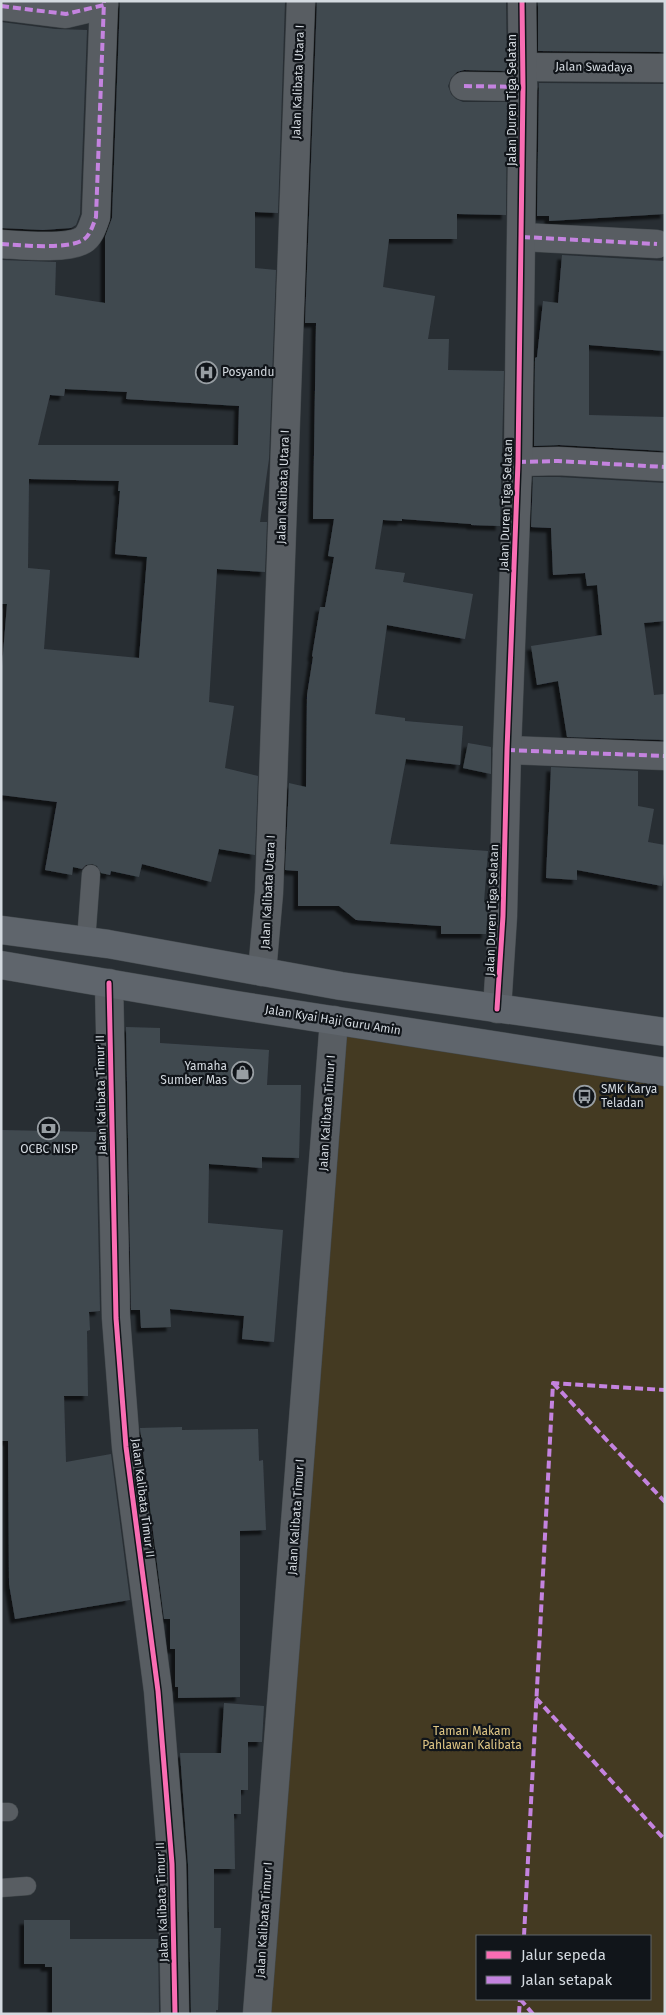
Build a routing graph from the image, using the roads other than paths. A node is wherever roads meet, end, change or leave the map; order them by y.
1 (301, 1) edge
2 (522, 1) edge
3 (104, 3) edge
4 (1, 6) edge
5 (665, 68) edge
6 (523, 77) junction
7 (464, 86) dead end
8 (522, 237) junction
9 (1, 244) edge
10 (657, 244) dead end
11 (518, 462) junction
12 (665, 468) edge
13 (506, 750) junction
14 (665, 756) edge
15 (90, 878) dead end
16 (1, 930) edge
17 (86, 931) junction
18 (1, 965) edge
19 (263, 965) junction
20 (109, 983) junction
21 (498, 1009) junction
22 (334, 1020) junction
23 (665, 1032) edge
24 (665, 1072) edge
25 (27, 1886) dead end
26 (1, 1888) edge
27 (175, 2014) edge
28 (257, 2014) edge

1 - 19 street, Jalan Kalibata Utara I
2 - 6 street, Jalan Duren Tiga Selatan
3 - 4 street
3 - 9 street
5 - 6 street, Jalan Swadaya
6 - 7 street, Jalan Swadaya
6 - 8 street, Jalan Duren Tiga Selatan
8 - 10 street
8 - 11 street, Jalan Duren Tiga Selatan
11 - 12 street
11 - 13 street, Jalan Duren Tiga Selatan
13 - 14 street
13 - 21 street, Jalan Duren Tiga Selatan
15 - 17 lane
16 - 17 main road
17 - 19 main road
18 - 20 main road, Jalan Kyai Haji Guru Amin
19 - 21 main road
20 - 22 main road, Jalan Kyai Haji Guru Amin
20 - 27 street, Jalan Kalibata Timur II
21 - 23 main road
22 - 24 main road, Jalan Kyai Haji Guru Amin
22 - 28 street, Jalan Kalibata Timur I
25 - 26 lane

